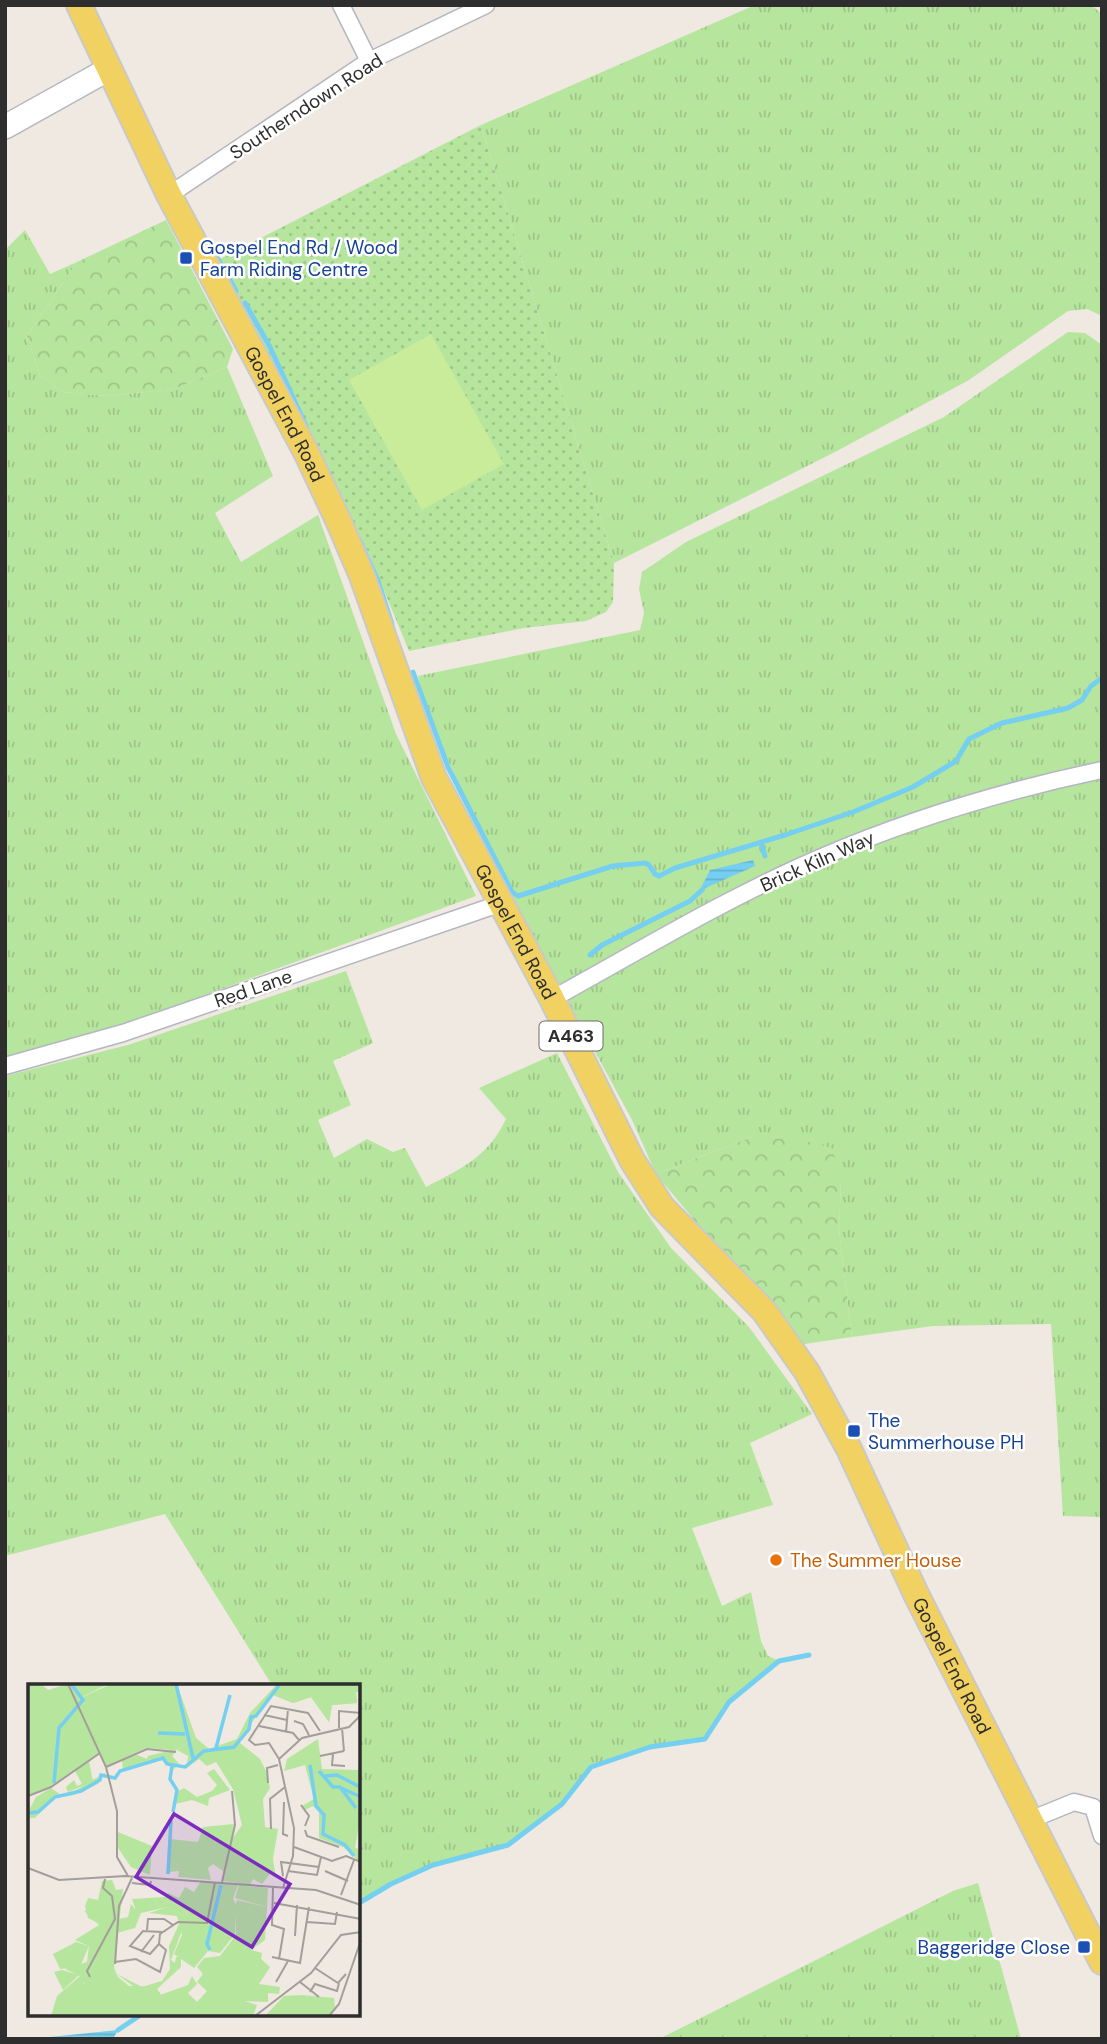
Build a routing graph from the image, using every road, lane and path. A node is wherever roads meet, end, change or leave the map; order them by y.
1 (79, 5) edge
2 (341, 5) edge
3 (486, 5) edge
4 (369, 61) junction
5 (108, 69) junction
6 (5, 127) edge
7 (169, 195) junction
8 (1102, 770) edge
9 (499, 904) junction
10 (552, 999) junction
11 (5, 1066) edge
12 (1030, 1820) junction
13 (1102, 1836) edge
14 (1102, 1962) edge

1 - 5 main road, Gospel End Road / A463
2 - 4 street
3 - 4 street, Southerndown Road
4 - 7 street, Southerndown Road
5 - 6 street
5 - 7 main road, Gospel End Road / A463
7 - 9 main road, Gospel End Road / A463
8 - 10 street, Brick Kiln Way
9 - 10 main road, Gospel End Road / A463
9 - 11 street, Red Lane
10 - 12 main road, Gospel End Road / A463
12 - 13 street
12 - 14 main road, Gospel End Road / A463

